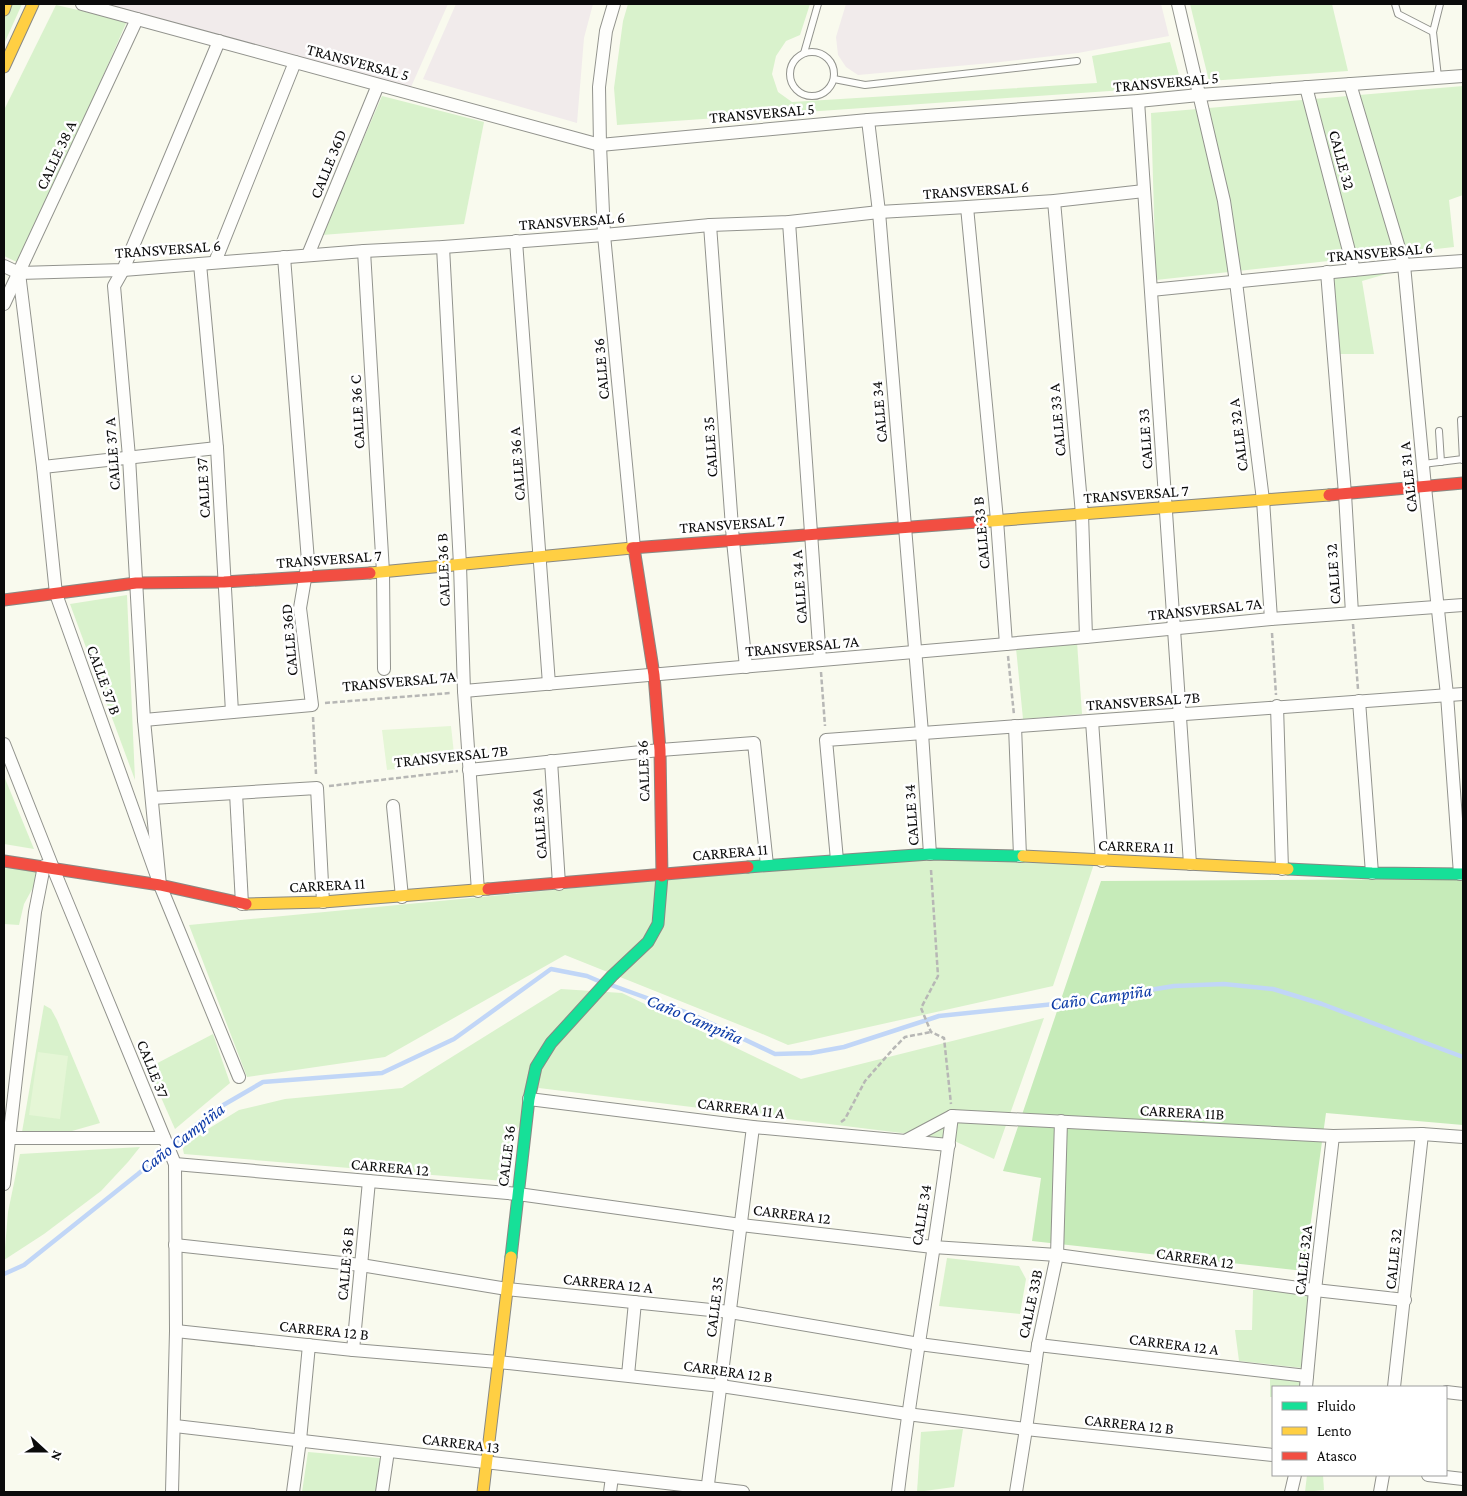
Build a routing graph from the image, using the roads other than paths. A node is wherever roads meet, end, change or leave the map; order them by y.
1 (6, 4) edge
2 (33, 4) edge
3 (82, 4) edge
4 (614, 4) edge
5 (818, 4) edge
6 (1178, 4) edge
7 (1395, 4) edge
8 (1440, 4) edge
9 (4, 10) edge
10 (137, 19) junction
11 (1432, 32) junction
12 (219, 41) junction
13 (804, 53) junction
14 (1077, 61) dead end
15 (5, 62) edge
16 (295, 62) junction
17 (1463, 76) edge
18 (1438, 77) junction
19 (834, 79) junction
20 (378, 84) junction
21 (1350, 84) junction
22 (1306, 88) junction
23 (1199, 95) junction
24 (1138, 101) junction
25 (868, 120) junction
26 (600, 145) junction
27 (1144, 191) junction
28 (1054, 200) junction
29 (967, 208) junction
30 (879, 212) junction
31 (789, 222) junction
32 (710, 225) junction
33 (604, 235) junction
34 (516, 241) junction
35 (443, 247) junction
36 (364, 251) junction
37 (308, 255) junction
38 (284, 257) junction
39 (1463, 261) edge
40 (214, 262) junction
41 (200, 264) junction
42 (1404, 264) junction
43 (4, 266) edge
44 (123, 270) junction
45 (1354, 270) junction
46 (19, 272) junction
47 (1327, 272) junction
48 (1236, 282) junction
49 (1151, 290) junction
50 (4, 304) edge
51 (1460, 420) dead end
52 (1439, 431) dead end
53 (217, 448) junction
54 (129, 458) junction
55 (1463, 460) edge
56 (1441, 462) junction
57 (1423, 464) junction
58 (43, 467) junction
59 (1463, 484) edge
60 (1425, 487) junction
61 (1345, 494) junction
62 (1263, 500) junction
63 (1166, 508) junction
64 (1082, 514) junction
65 (997, 520) junction
66 (905, 528) junction
67 (811, 535) junction
68 (733, 541) junction
69 (634, 548) junction
70 (540, 558) junction
71 (460, 564) junction
72 (383, 572) junction
73 (305, 578) junction
74 (224, 582) junction
75 (136, 583) junction
76 (56, 594) junction
77 (4, 600) edge
78 (1463, 605) edge
79 (1438, 607) junction
80 (1352, 613) junction
81 (1271, 619) junction
82 (1174, 629) junction
83 (1086, 637) junction
84 (1006, 644) junction
85 (915, 652) junction
86 (820, 660) junction
87 (746, 667) junction
88 (384, 669) dead end
89 (654, 675) junction
90 (549, 684) junction
91 (464, 692) junction
92 (1463, 694) edge
93 (1447, 695) junction
94 (1359, 701) junction
95 (1277, 706) junction
96 (232, 712) junction
97 (1180, 714) junction
98 (144, 720) junction
99 (1092, 721) junction
100 (1016, 726) junction
101 (922, 733) junction
102 (4, 744) edge
103 (660, 750) junction
104 (551, 761) junction
105 (469, 770) junction
106 (236, 793) junction
107 (152, 798) junction
108 (394, 806) dead end
109 (930, 854) junction
110 (1020, 856) junction
111 (837, 860) junction
112 (4, 861) edge
113 (1102, 861) junction
114 (1190, 864) junction
115 (767, 865) junction
116 (48, 867) junction
117 (1282, 869) junction
118 (1372, 873) junction
119 (1462, 874) edge
120 (662, 875) junction
121 (559, 884) junction
122 (160, 885) junction
123 (478, 891) junction
124 (402, 897) junction
125 (323, 902) junction
126 (242, 904) junction
127 (239, 1077) dead end
128 (529, 1099) junction
129 (952, 1116) junction
130 (1061, 1122) junction
131 (753, 1127) junction
132 (1422, 1134) junction
133 (1333, 1136) junction
134 (7, 1138) edge
135 (1463, 1138) edge
136 (165, 1140) junction
137 (905, 1141) junction
138 (948, 1145) junction
139 (174, 1161) junction
140 (368, 1181) junction
141 (4, 1184) edge
142 (518, 1194) junction
143 (741, 1225) junction
144 (175, 1245) junction
145 (933, 1247) junction
146 (1057, 1255) junction
147 (361, 1265) junction
148 (507, 1289) junction
149 (1315, 1290) junction
150 (1405, 1300) junction
151 (635, 1302) junction
152 (730, 1312) junction
153 (176, 1331) junction
154 (919, 1344) junction
155 (309, 1345) junction
156 (1038, 1345) junction
157 (353, 1350) junction
158 (1036, 1360) junction
159 (498, 1362) junction
160 (628, 1376) junction
161 (1307, 1382) edge
162 (721, 1386) junction
163 (1394, 1386) edge
164 (1447, 1392) edge
165 (1463, 1394) edge
166 (907, 1414) junction
167 (175, 1426) junction
168 (1026, 1429) junction
169 (300, 1440) junction
170 (388, 1451) junction
171 (1272, 1455) edge
172 (486, 1462) junction
173 (1295, 1476) edge
174 (1383, 1476) edge
175 (1440, 1476) edge
176 (612, 1477) junction
177 (1463, 1478) edge
178 (708, 1490) edge
179 (172, 1492) edge
180 (293, 1492) edge
181 (382, 1492) edge
182 (483, 1492) edge
183 (610, 1492) edge
184 (743, 1492) edge
185 (898, 1492) edge
186 (1016, 1492) edge
187 (1291, 1492) edge
188 (1380, 1492) edge

1 - 9 street
2 - 15 street
3 - 10 street, TRANSVERSAL 5
4 - 26 street, CALLE 36
5 - 13 lane
6 - 23 street, CALLE 32 A
7 - 11 lane
8 - 11 lane
10 - 12 street, TRANSVERSAL 5
10 - 46 street, CALLE 38 A
11 - 18 lane
12 - 16 street, TRANSVERSAL 5
12 - 44 street, CALLE 37 A
13 - 19 lane
13 - 19 lane
14 - 19 lane
16 - 20 street, TRANSVERSAL 5
16 - 40 street
17 - 18 street, TRANSVERSAL 5
18 - 21 street, TRANSVERSAL 5
20 - 26 street, TRANSVERSAL 5
20 - 37 street, CALLE 36D
21 - 22 street, TRANSVERSAL 5
21 - 42 street, CALLE 31 A
22 - 23 street, TRANSVERSAL 5
22 - 45 street, CALLE 32
23 - 24 street, TRANSVERSAL 5
23 - 48 street, CALLE 32 A
24 - 25 street, TRANSVERSAL 5
24 - 27 street, CALLE 33
25 - 26 street, TRANSVERSAL 5
25 - 30 street, CALLE 34
26 - 33 street, CALLE 36
27 - 28 street, TRANSVERSAL 6
27 - 49 street, CALLE 33
28 - 29 street, TRANSVERSAL 6
28 - 64 street, CALLE 33 A
29 - 30 street, TRANSVERSAL 6
29 - 65 street, CALLE 33 B
30 - 31 street, TRANSVERSAL 6
30 - 66 street, CALLE 34
31 - 32 street, TRANSVERSAL 6
31 - 67 street, CALLE 34 A
32 - 33 street, TRANSVERSAL 6
32 - 68 street, CALLE 35
33 - 34 street, TRANSVERSAL 6
33 - 69 street, CALLE 36
34 - 35 street, TRANSVERSAL 6
34 - 70 street, CALLE 36 A
35 - 36 street, TRANSVERSAL 6
35 - 71 street, CALLE 36 B
36 - 37 street, TRANSVERSAL 6
36 - 72 street, CALLE 36 C
37 - 38 street, TRANSVERSAL 6
38 - 40 street, TRANSVERSAL 6
38 - 73 street, CALLE 36D
39 - 42 street, TRANSVERSAL 6
40 - 41 street, TRANSVERSAL 6
41 - 44 street, TRANSVERSAL 6
41 - 53 street, CALLE 37
42 - 45 street, TRANSVERSAL 6
42 - 57 street, CALLE 31 A
43 - 46 street, TRANSVERSAL 6
44 - 46 street, TRANSVERSAL 6
44 - 54 street, CALLE 37 A
45 - 47 street, TRANSVERSAL 6
46 - 50 street, CALLE 38 A
46 - 58 street, CALLE 37 B
47 - 48 street, TRANSVERSAL 6
47 - 61 street, CALLE 32
48 - 49 street, TRANSVERSAL 6
48 - 62 street, CALLE 32 A
49 - 63 street, CALLE 33
51 - 55 lane
52 - 56 lane
53 - 54 street
53 - 74 street, CALLE 37
54 - 58 street
54 - 75 street, CALLE 37 A
55 - 56 lane
56 - 57 lane
57 - 60 street, CALLE 31 A
58 - 76 street, CALLE 37 B
59 - 60 street, TRANSVERSAL 7
60 - 61 street, TRANSVERSAL 7
60 - 79 street, CALLE 31 A
61 - 62 street, TRANSVERSAL 7
61 - 80 street, CALLE 32
62 - 63 street, TRANSVERSAL 7
62 - 81 street, CALLE 32 A
63 - 64 street, TRANSVERSAL 7
63 - 82 street, CALLE 33
64 - 65 street, TRANSVERSAL 7
64 - 83 street, CALLE 33 A
65 - 66 street, TRANSVERSAL 7
65 - 84 street, CALLE 33 B
66 - 67 street, TRANSVERSAL 7
66 - 85 street, CALLE 34
67 - 68 street, TRANSVERSAL 7
67 - 86 street, CALLE 34 A
68 - 69 street, TRANSVERSAL 7
68 - 87 street, CALLE 35
69 - 70 street, TRANSVERSAL 7
69 - 89 street, CALLE 36
70 - 71 street, TRANSVERSAL 7
70 - 90 street, CALLE 36 A
71 - 72 street, TRANSVERSAL 7
71 - 91 street, CALLE 36 B
72 - 73 street, TRANSVERSAL 7
72 - 88 street, CALLE 36 C
73 - 74 street, TRANSVERSAL 7
73 - 96 street, CALLE 36D
74 - 75 street, TRANSVERSAL 7
74 - 96 street, CALLE 37
75 - 76 street, TRANSVERSAL 7
75 - 98 street, CALLE 37 A
76 - 77 street, TRANSVERSAL 7
76 - 122 street, CALLE 37 B
78 - 79 street, TRANSVERSAL 7A
79 - 80 street, TRANSVERSAL 7A
79 - 93 street, CALLE 31 A
80 - 81 street, TRANSVERSAL 7A
81 - 82 street, TRANSVERSAL 7A
82 - 83 street, TRANSVERSAL 7A
82 - 97 street, CALLE 33
83 - 84 street, TRANSVERSAL 7A
84 - 85 street, TRANSVERSAL 7A
85 - 86 street, TRANSVERSAL 7A
85 - 101 street, CALLE 34
86 - 87 street, TRANSVERSAL 7A
87 - 89 street, TRANSVERSAL 7A
89 - 90 street, TRANSVERSAL 7A
89 - 103 street, CALLE 36
90 - 91 street, TRANSVERSAL 7A
91 - 105 street, CALLE 36 B
92 - 93 street, TRANSVERSAL 7B
93 - 94 street, TRANSVERSAL 7B
93 - 119 street, CALLE 31 A
94 - 95 street, TRANSVERSAL 7B
94 - 118 street
95 - 97 street, TRANSVERSAL 7B
95 - 117 street
96 - 98 street
97 - 99 street, TRANSVERSAL 7B
97 - 114 street, CALLE 33
98 - 107 street, CALLE 37 A
99 - 100 street, TRANSVERSAL 7B
99 - 113 street
100 - 101 street, TRANSVERSAL 7B
100 - 110 street
101 - 109 street, CALLE 34
101 - 111 street, TRANSVERSAL 7B
102 - 116 street, CALLE 37
103 - 104 street, TRANSVERSAL 7B
103 - 115 street, TRANSVERSAL 7B
103 - 120 street, CALLE 36
104 - 105 street, TRANSVERSAL 7B
104 - 121 street, CALLE 36A
105 - 123 street, CALLE 36 B
106 - 107 street
106 - 125 street
106 - 126 street
107 - 122 street, CALLE 37 A
108 - 124 street
109 - 110 street, CARRERA 11
109 - 111 street, CARRERA 11
110 - 113 street, CARRERA 11
111 - 115 street, CARRERA 11
112 - 116 street, CARRERA 11
113 - 114 street, CARRERA 11
114 - 117 street, CARRERA 11
115 - 120 street, CARRERA 11
116 - 122 street, CARRERA 11
116 - 134 street
116 - 136 street, CALLE 37
117 - 118 street, CARRERA 11
118 - 119 street, CARRERA 11
120 - 121 street, CARRERA 11
120 - 128 street, CALLE 36
121 - 123 street, CARRERA 11
122 - 126 street, CARRERA 11
122 - 127 street, CALLE 37 B
123 - 124 street, CARRERA 11
124 - 125 street, CARRERA 11
125 - 126 street, CARRERA 11
128 - 131 street, CARRERA 11 A
128 - 142 street, CALLE 36
129 - 130 street, CARRERA 11B
129 - 137 street
129 - 138 street, CALLE 34
130 - 133 street, CARRERA 11B
130 - 146 street, CALLE 33B
131 - 137 street, CARRERA 11 A
131 - 143 street, CALLE 35
132 - 133 street, CARRERA 11B
132 - 135 street, CARRERA 11B
132 - 150 street, CALLE 32
133 - 149 street, CALLE 32A
134 - 136 street
134 - 141 street
136 - 139 street, CALLE 37
137 - 138 street, CARRERA 11 A
138 - 145 street, CALLE 34
139 - 140 street, CARRERA 12
139 - 144 street, CALLE 37
140 - 142 street, CARRERA 12
140 - 147 street, CALLE 36 B
142 - 143 street, CARRERA 12
142 - 148 street, CALLE 36
143 - 145 street, CARRERA 12
143 - 152 street, CALLE 35
144 - 147 street, CARRERA 12 A
144 - 153 street, CALLE 37
145 - 146 street, CARRERA 12
145 - 154 street, CALLE 34
146 - 149 street, CARRERA 12
146 - 156 street, CALLE 33B
147 - 148 street, CARRERA 12 A
147 - 157 street, CALLE 36 B
148 - 151 street, CARRERA 12 A
148 - 159 street, CALLE 36
149 - 150 street, CARRERA 12
149 - 161 street, CALLE 32A
150 - 163 street, CALLE 32
151 - 152 street, CARRERA 12 A
151 - 160 street
152 - 154 street, CARRERA 12 A
152 - 162 street, CALLE 35
153 - 155 street, CARRERA 12 B
153 - 167 street, CALLE 37
154 - 158 street, CARRERA 12 A
154 - 166 street, CALLE 34
155 - 157 street, CARRERA 12 B
155 - 169 street
156 - 158 street, CALLE 33B
156 - 161 street, CARRERA 12 A
157 - 159 street, CARRERA 12 B
158 - 168 street, CALLE 33B
159 - 160 street, CARRERA 12 B
159 - 172 street, CALLE 36
160 - 162 street, CARRERA 12 B
162 - 166 street, CARRERA 12 B
162 - 178 street, CALLE 35
164 - 165 street
166 - 168 street, CARRERA 12 B
166 - 185 street, CALLE 34
167 - 169 street, CARRERA 13
167 - 179 street, CALLE 37
168 - 171 street, CARRERA 12 B
168 - 186 street, CALLE 33B
169 - 170 street, CARRERA 13
169 - 180 street
170 - 172 street, CARRERA 13
170 - 181 street
172 - 176 street, CARRERA 13
172 - 182 street, CALLE 36
173 - 187 street
174 - 188 street
175 - 177 street
176 - 178 street, CARRERA 13
176 - 183 street
178 - 184 street, CARRERA 13

